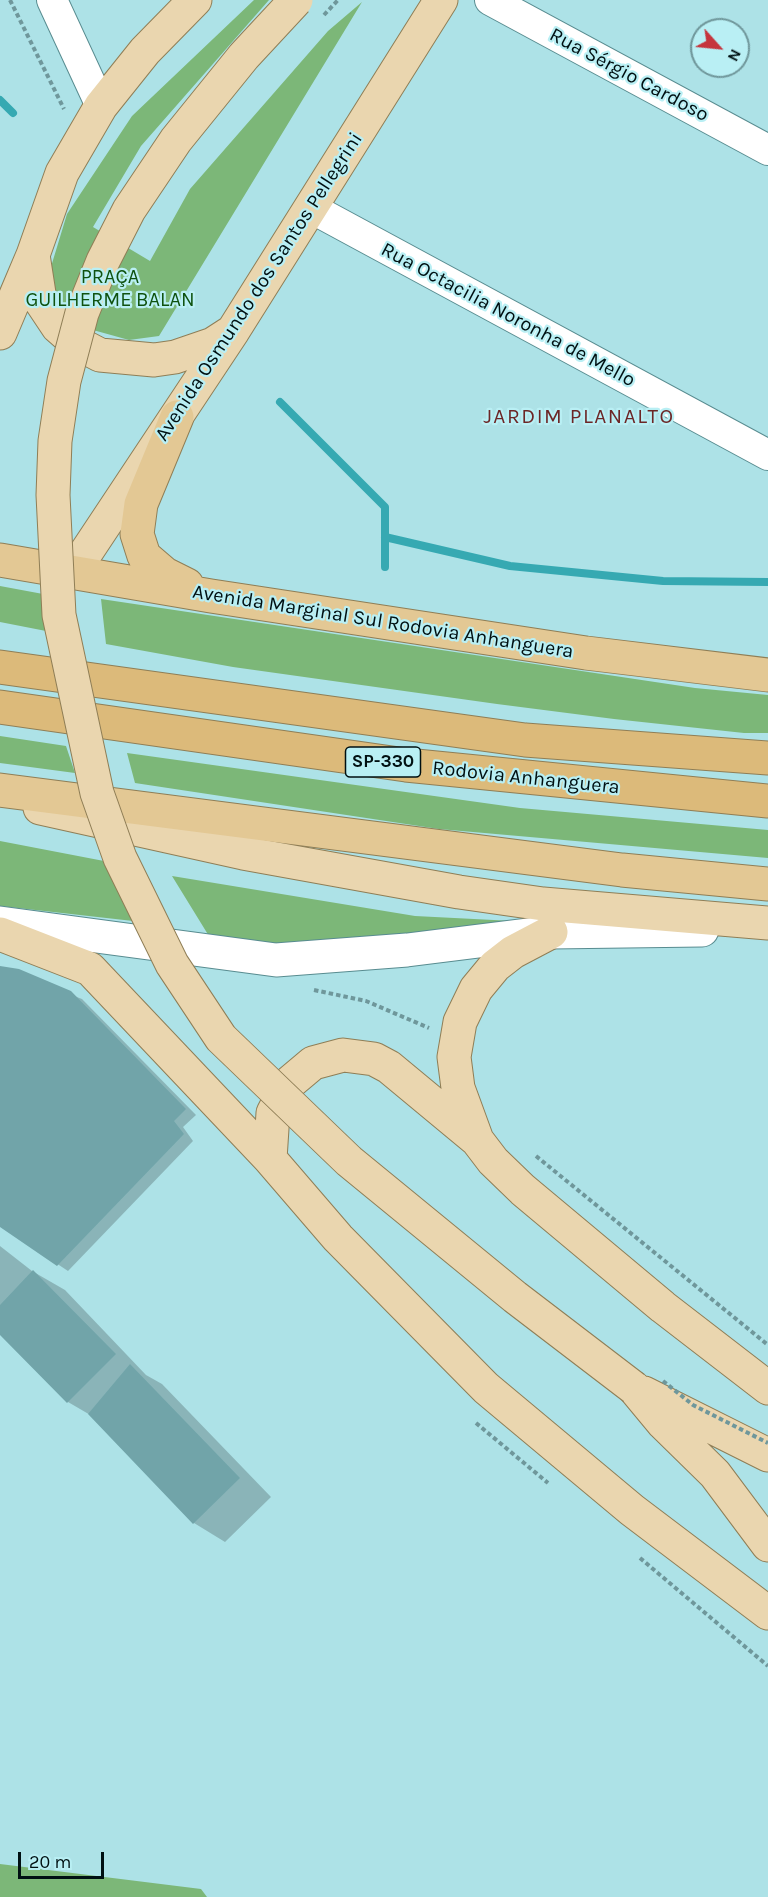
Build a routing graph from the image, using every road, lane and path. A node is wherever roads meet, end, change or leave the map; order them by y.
1 (10, 0) edge
2 (52, 0) edge
3 (195, 0) edge
4 (338, 0) edge
5 (441, 0) edge
6 (490, 0) edge
7 (306, 12) edge
8 (101, 106) junction
9 (80, 142) junction
10 (768, 150) edge
11 (311, 208) junction
12 (33, 255) junction
13 (233, 331) junction
14 (0, 333) edge
15 (177, 417) junction
16 (768, 456) edge
17 (0, 560) edge
18 (73, 572) junction
19 (211, 596) junction
20 (0, 667) edge
21 (768, 675) edge
22 (0, 707) edge
23 (768, 758) edge
24 (0, 790) edge
25 (0, 799) edge
26 (768, 801) edge
27 (768, 884) edge
28 (0, 923) edge
29 (768, 923) edge
30 (768, 929) edge
31 (551, 932) junction
32 (0, 934) edge
33 (477, 1140) junction
34 (270, 1159) junction
35 (647, 1384) junction
36 (768, 1388) edge
37 (768, 1443) edge
38 (768, 1455) edge
39 (768, 1545) edge
40 (768, 1613) edge

1 - 9 path
2 - 8 street
3 - 8 main road
4 - 7 path, bridge
5 - 11 main road, Avenida Osmundo dos Santos Pellegrini
6 - 10 street, Rua Sérgio Cardoso
7 - 35 main road, bridge
8 - 9 main road
9 - 12 main road
11 - 13 main road, Avenida Osmundo dos Santos Pellegrini
11 - 16 street, Rua Octacilia Noronha de Mello
12 - 13 main road
12 - 14 main road
13 - 15 main road, Avenida Osmundo dos Santos Pellegrini
15 - 18 main road, Avenida Osmundo dos Santos Pellegrini
15 - 19 highway
17 - 18 highway, Avenida Marginal Sul Rodovia Anhanguera
18 - 19 highway, Avenida Marginal Sul Rodovia Anhanguera
19 - 21 highway, Avenida Marginal Sul Rodovia Anhanguera
20 - 23 highway, Rodovia Anhanguera / SP-330
22 - 26 highway, Rodovia Anhanguera / SP-330
24 - 27 highway
25 - 29 main road
28 - 31 main road
30 - 31 main road
31 - 33 main road
32 - 34 main road
33 - 34 main road
33 - 36 main road
34 - 40 main road
35 - 37 path, bridge
35 - 38 main road
35 - 39 main road

